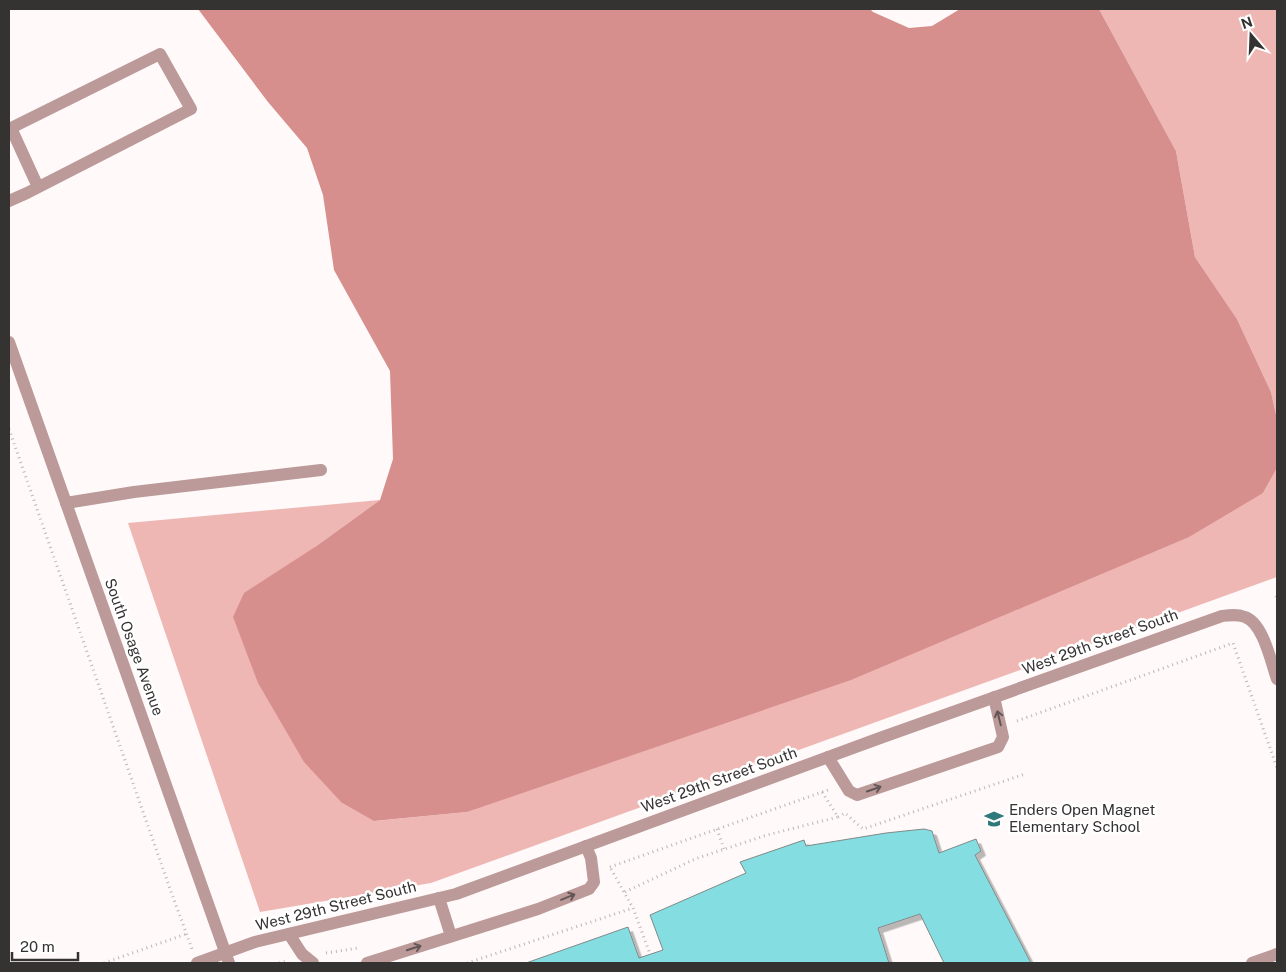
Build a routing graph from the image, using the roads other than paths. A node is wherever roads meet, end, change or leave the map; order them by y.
1 (38, 187) junction
2 (9, 201) edge
3 (9, 342) edge
4 (12, 364) edge
5 (320, 470) dead end
6 (66, 503) junction
7 (1277, 678) edge
8 (994, 697) junction
9 (828, 757) junction
10 (586, 846) junction
11 (439, 898) junction
12 (288, 934) junction
13 (452, 936) junction
14 (1277, 954) edge
15 (227, 958) edge
16 (197, 963) edge
17 (313, 963) edge
18 (367, 963) edge
19 (1252, 963) edge

1 - 1 street
1 - 2 street
3 - 4 street, South Osage Avenue
4 - 6 street, South Osage Avenue
5 - 6 street
6 - 15 street, South Osage Avenue
7 - 8 street, West 29th Street South
8 - 9 street, West 29th Street South
9 -> 8 street
9 - 10 street, West 29th Street South
10 - 11 street, West 29th Street South
13 -> 10 street
11 - 12 street, West 29th Street South
11 - 13 street
12 - 15 street, West 29th Street South
12 - 17 street
18 -> 13 street
14 - 19 street
15 - 16 street, West 29th Street South

